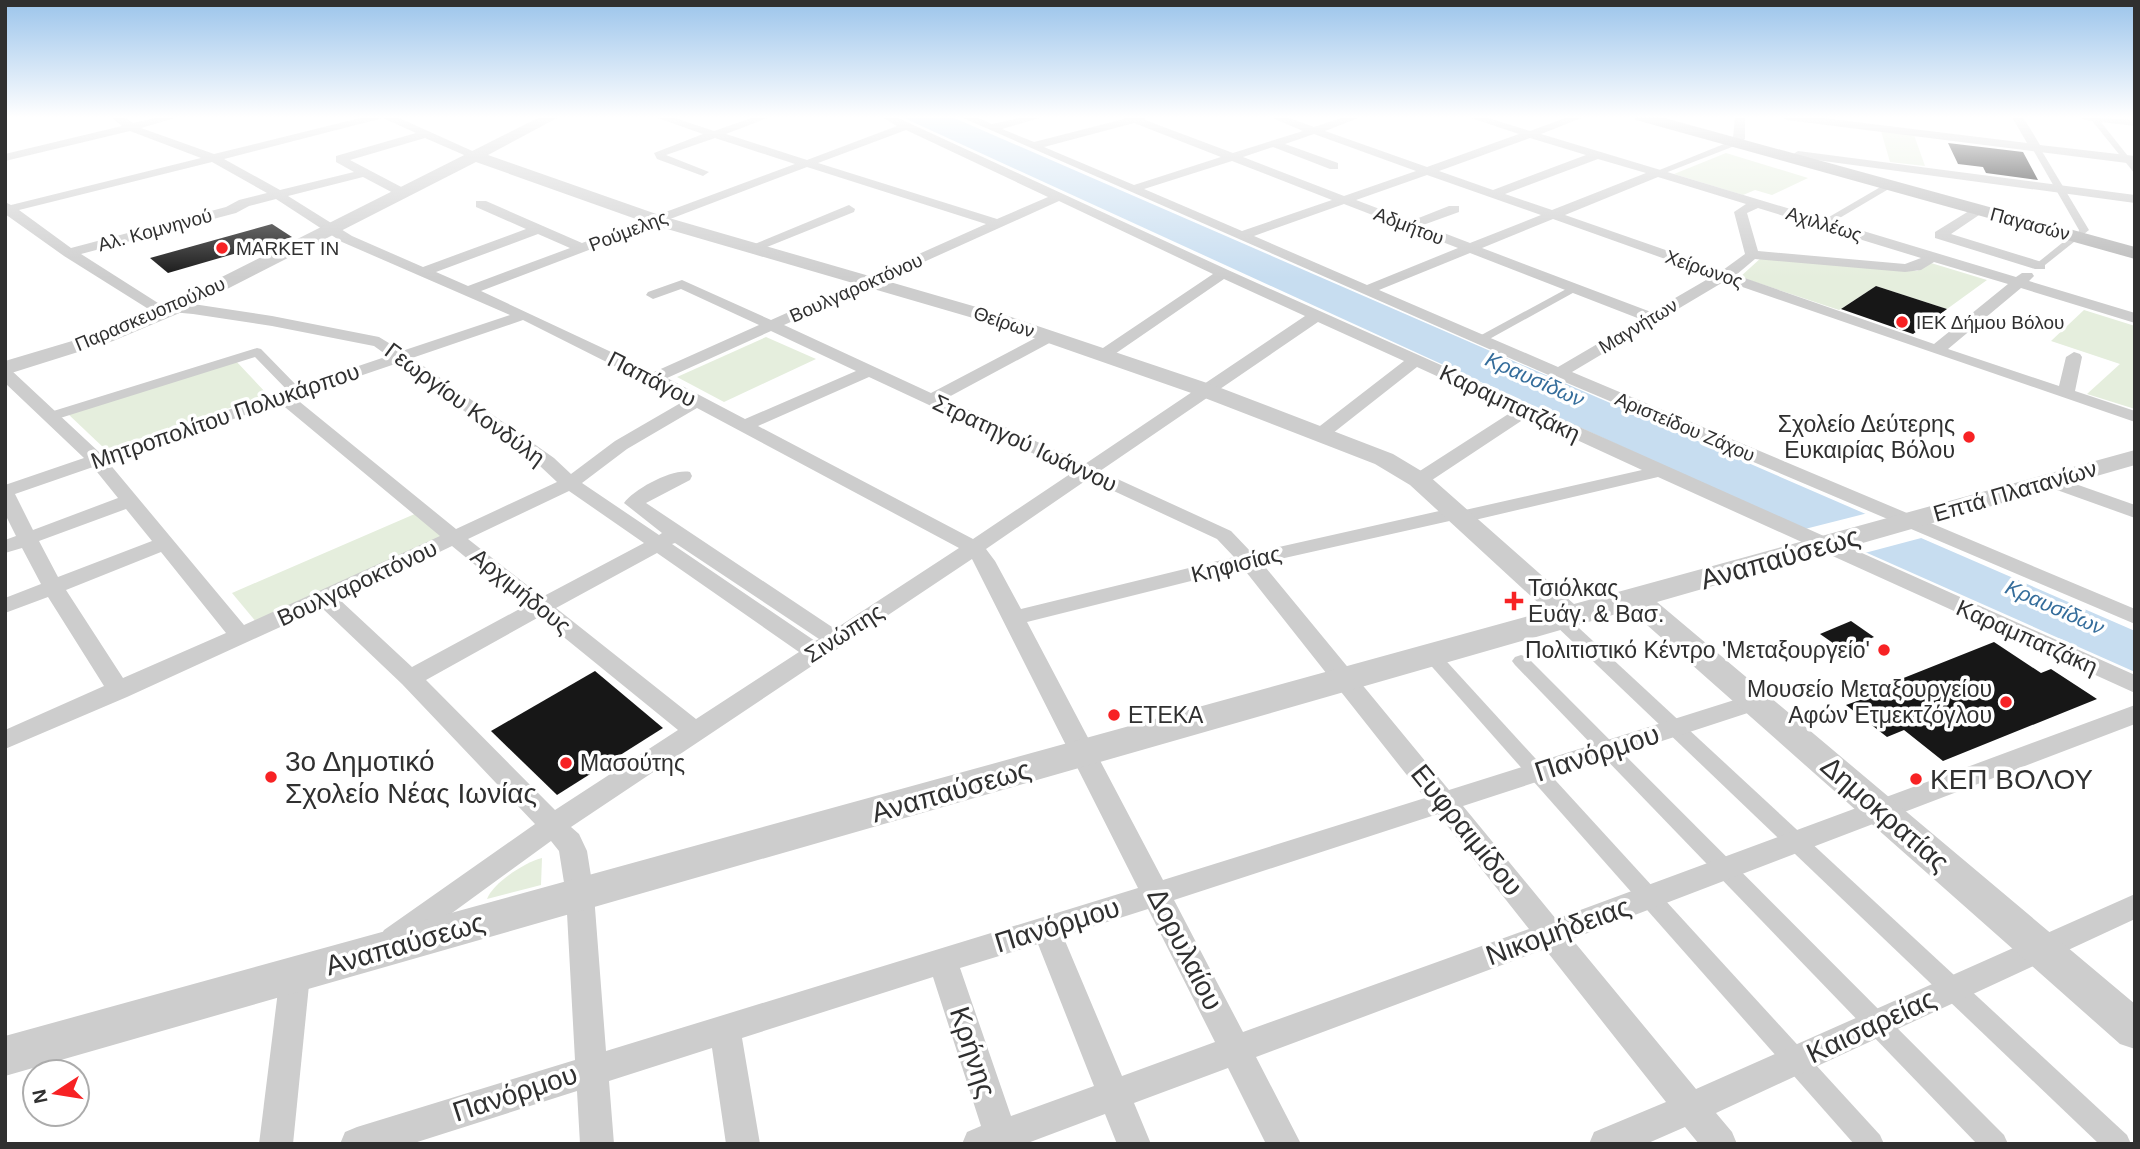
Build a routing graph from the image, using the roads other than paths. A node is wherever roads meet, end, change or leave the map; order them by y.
1 (161, 171) edge
2 (236, 171) edge
3 (359, 171) edge
4 (446, 171) edge
5 (516, 171) edge
6 (699, 171) edge
7 (788, 171) edge
8 (832, 171) edge
9 (1002, 171) edge
10 (1090, 171) edge
11 (1192, 171) edge
12 (1265, 171) edge
13 (1429, 171) joint
14 (1555, 171) edge
15 (1649, 171) edge
16 (1663, 171) edge
17 (1871, 171) edge
18 (1871, 171) edge
19 (2050, 171) edge
20 (703, 172) dead end
21 (363, 173) junction
22 (1657, 173) junction
23 (1882, 173) junction
24 (1133, 189) junction
25 (2062, 189) junction
26 (403, 192) junction
27 (1493, 194) junction
28 (279, 195) junction
29 (1058, 197) junction
30 (2135, 199) edge
31 (1345, 201) junction
32 (481, 204) dead end
33 (1755, 204) junction
34 (6, 208) edge
35 (849, 209) dead end
36 (1454, 209) dead end
37 (1977, 209) junction
38 (1553, 215) junction
39 (656, 220) junction
40 (998, 224) junction
41 (1822, 224) junction
42 (1409, 226) junction
43 (538, 229) junction
44 (331, 230) junction
45 (2079, 235) junction
46 (1242, 236) junction
47 (2135, 247) edge
48 (582, 248) junction
49 (752, 248) junction
50 (1469, 249) junction
51 (69, 253) junction
52 (2135, 253) edge
53 (1752, 255) junction
54 (1932, 257) junction
55 (2040, 266) junction
56 (422, 272) junction
57 (1223, 273) junction
58 (1723, 276) junction
59 (870, 283) junction
60 (2019, 283) junction
61 (1574, 289) junction
62 (1366, 290) junction
63 (467, 291) junction
64 (653, 295) dead end
65 (175, 308) junction
66 (524, 315) junction
67 (1317, 315) junction
68 (1651, 318) junction
69 (2135, 318) edge
70 (774, 325) junction
71 (1049, 337) junction
72 (1480, 339) junction
73 (1936, 350) junction
74 (1103, 355) junction
75 (400, 357) junction
76 (2074, 357) dead end
77 (1415, 360) junction
78 (5, 368) edge
79 (869, 371) junction
80 (1559, 373) junction
81 (5, 374) edge
82 (654, 378) junction
83 (1205, 390) junction
84 (289, 394) junction
85 (2066, 394) junction
86 (931, 400) junction
87 (696, 401) junction
88 (1526, 410) junction
89 (52, 416) junction
90 (2135, 417) edge
91 (744, 426) junction
92 (1322, 433) junction
93 (2135, 457) edge
94 (97, 460) junction
95 (1086, 471) junction
96 (1660, 471) junction
97 (683, 476) dead end
98 (1419, 480) junction
99 (2050, 481) junction
100 (570, 483) junction
101 (5, 493) edge
102 (132, 500) junction
103 (2135, 512) edge
104 (1460, 515) junction
105 (1902, 523) junction
106 (456, 538) junction
107 (28, 539) junction
108 (667, 539) junction
109 (165, 544) junction
110 (1826, 544) junction
111 (5, 547) edge
112 (974, 548) junction
113 (1248, 560) junction
114 (53, 587) junction
115 (326, 598) junction
116 (1636, 599) junction
117 (5, 606) edge
118 (541, 607) junction
119 (2135, 617) edge
120 (1015, 618) junction
121 (1566, 619) junction
122 (241, 636) junction
123 (835, 639) junction
124 (815, 652) junction
125 (1432, 656) junction
126 (1521, 661) dead end
127 (410, 678) junction
128 (1345, 681) junction
129 (2135, 685) edge
130 (119, 691) junction
131 (1755, 702) junction
132 (2135, 714) edge
133 (1674, 728) junction
134 (695, 731) junction
135 (5, 740) edge
136 (1608, 749) junction
137 (1085, 753) junction
138 (1536, 772) junction
139 (1443, 802) junction
140 (1879, 809) junction
141 (554, 824) junction
142 (1795, 841) junction
143 (1724, 869) junction
144 (1157, 894) junction
145 (580, 895) junction
146 (1649, 897) junction
147 (2135, 906) edge
148 (1046, 929) junction
149 (1551, 934) junction
150 (2040, 948) junction
151 (373, 953) junction
152 (943, 961) junction
153 (295, 975) junction
154 (1952, 989) junction
155 (1877, 1023) junction
156 (725, 1028) junction
157 (2135, 1030) edge
158 (1236, 1048) junction
159 (5, 1056) edge
160 (1796, 1060) junction
161 (593, 1069) junction
162 (1113, 1094) junction
163 (1691, 1108) junction
164 (995, 1141) edge
165 (276, 1144) edge
166 (357, 1144) edge
167 (597, 1144) edge
168 (743, 1144) edge
169 (1134, 1144) edge
170 (1284, 1144) edge
171 (1606, 1144) edge
172 (1720, 1144) edge
173 (1871, 1144) edge
174 (1995, 1144) edge
175 (2118, 1144) edge

1 - 34 street
2 - 28 street, Παπάγου
3 - 21 street
4 - 26 street, Παρασκευοπούλου
5 - 39 street, Θείρων
6 - 20 street
7 - 39 street, Ρούμελης
8 - 40 street
9 - 29 street, Καραμπατζάκη
10 - 24 street, Αριστείδου Ζάχου
11 - 24 street
12 - 31 street, Αδμήτου
13 - 27 street, Χείρωνος
13 - 31 street
14 - 27 street
15 - 22 street, Αχιλλέως
16 - 22 street
17 - 23 main road, Παγασών
18 - 23 main road, Παγασών
19 - 25 street
21 - 26 street
21 - 28 street, Αλ. Κομνηνού
22 - 33 street, Αχιλλέως
22 - 38 street
23 - 25 street
23 - 37 main road, Παγασών
23 - 41 street
23 - 45 main road, Παγασών
24 - 46 street, Αριστείδου Ζάχου
25 - 30 street
25 - 45 street
26 - 44 street, Παρασκευοπούλου
27 - 38 street, Χείρωνος
28 - 44 street, Παπάγου
28 - 51 street, Αλ. Κομνηνού
29 - 40 street, Βουλγαροκτόνου
29 - 57 street, Καραμπατζάκη
31 - 42 street, Αδμήτου
31 - 46 street
32 - 43 street
33 - 41 street, Αχιλλέως
33 - 53 street
34 - 51 street, Γεωργίου Κονδύλη
35 - 49 street
36 - 42 street
37 - 45 main road, Παγασών
37 - 55 street
38 - 50 street
38 - 58 street, Χείρωνος
39 - 48 street, Ρούμελης
39 - 49 street, Θείρων
40 - 59 street, Βουλγαροκτόνου
41 - 54 street, Αχιλλέως
42 - 50 street, Αδμήτου
43 - 48 street
43 - 56 street
44 - 56 street, Παπάγου
44 - 65 street, Παρασκευοπούλου
45 - 47 main road, Παγασών
45 - 52 main road, Παγασών
45 - 55 street
46 - 62 street, Αριστείδου Ζάχου
48 - 63 street, Ρούμελης
49 - 59 street, Θείρων
50 - 61 street, Αδμήτου
50 - 62 street
51 - 65 street, Γεωργίου Κονδύλη
53 - 54 street
53 - 58 street, Μαγνήτων
54 - 60 street, Αχιλλέως
55 - 60 street
56 - 63 street, Παπάγου
57 - 67 street, Καραμπατζάκη
57 - 74 street
58 - 68 street, Μαγνήτων
58 - 73 street, Χείρωνος
59 - 70 street, Βουλγαροκτόνου
59 - 71 street, Θείρων
60 - 69 street, Αχιλλέως
60 - 73 street
61 - 68 street, Αδμήτου
61 - 72 street
62 - 72 street, Αριστείδου Ζάχου
63 - 66 street, Παπάγου
64 - 70 street, Στρατηγού Ιωάννου
65 - 75 street, Γεωργίου Κονδύλη
65 - 78 street, Παρασκευοπούλου
66 - 75 street, Μητροπολίτου Πολυκάρπου
66 - 82 street, Παπάγου
67 - 77 street, Καραμπατζάκη
67 - 83 street, Σινώπης
68 - 80 street, Μαγνήτων
70 - 79 street, Στρατηγού Ιωάννου
70 - 82 street, Βουλγαροκτόνου
71 - 74 street, Θείρων
71 - 86 street
72 - 80 street, Αριστείδου Ζάχου
73 - 85 street, Χείρωνος
74 - 83 street, Θείρων
75 - 84 street, Μητροπολίτου Πολυκάρπου
75 - 100 street, Γεωργίου Κονδύλη
76 - 85 street
77 - 88 street, Καραμπατζάκη
77 - 92 street
79 - 86 street, Στρατηγού Ιωάννου
79 - 91 street
80 - 105 street, Αριστείδου Ζάχου
81 - 89 street
82 - 87 street, Παπάγου
83 - 92 street, Θείρων
83 - 95 street, Σινώπης
84 - 89 street, Αρχιμήδους
84 - 94 street, Μητροπολίτου Πολυκάρπου
84 - 106 street, Αρχιμήδους
85 - 90 street, Χείρωνος
86 - 95 street, Στρατηγού Ιωάννου
87 - 91 street, Παπάγου
87 - 100 street, Βουλγαροκτόνου
88 - 96 street, Καραμπατζάκη
88 - 98 street
89 - 94 street
91 - 112 street, Παπάγου
92 - 98 street, Θείρων
93 - 99 street, Επτά Πλατανίων
94 - 101 street, Μητροπολίτου Πολυκάρπου
94 - 102 street
95 - 112 street, Σινώπης
95 - 113 street, Στρατηγού Ιωάννου
96 - 104 street, Κηφισίας
96 - 110 street, Καραμπατζάκη
97 - 108 street, Γεωργίου Κονδύλη
98 - 104 street, Θείρων
99 - 103 street
99 - 105 street, Επτά Πλατανίων
100 - 106 street, Βουλγαροκτόνου
100 - 108 street, Γεωργίου Κονδύλη
101 - 107 street
102 - 107 street
102 - 109 street
104 - 113 street, Κηφισίας
104 - 121 street, Θείρων
105 - 110 street, Αναπαύσεως
105 - 119 street, Αριστείδου Ζάχου
106 - 115 street, Βουλγαροκτόνου
106 - 118 street, Αρχιμήδους
107 - 111 street
107 - 114 street
108 - 118 street
108 - 123 street, Γεωργίου Κονδύλη
108 - 124 street, Γεωργίου Κονδύλη
109 - 114 street
109 - 122 street
110 - 116 street, Αναπαύσεως
110 - 129 street, Καραμπατζάκη
112 - 120 street, Παπάγου
112 - 123 street, Σινώπης
113 - 120 street, Κηφισίας
113 - 128 street, Στρατηγού Ιωάννου
114 - 117 street
114 - 130 street
115 - 122 street, Βουλγαροκτόνου
115 - 127 street
116 - 121 street, Αναπαύσεως
116 - 131 street, Δημοκρατίας
118 - 127 street
118 - 134 street, Αρχιμήδους
120 - 137 street, Παπάγου
121 - 125 street, Αναπαύσεως
121 - 133 street
122 - 130 street, Βουλγαροκτόνου
123 - 124 street, Σινώπης
124 - 134 street, Σινώπης
125 - 128 street, Αναπαύσεως
125 - 138 street
126 - 136 street
127 - 141 street
128 - 137 street, Αναπαύσεως
128 - 139 street, Ευφραιμίδου
130 - 135 street, Βουλγαροκτόνου
131 - 133 street, Πανόρμου
131 - 140 street, Δημοκρατίας
132 - 140 street, Νικομήδειας
133 - 136 street, Πανόρμου
133 - 142 street
134 - 141 street, Σινώπης
136 - 138 street, Πανόρμου
136 - 143 street
137 - 144 street, Δορυλαίου
137 - 145 street, Αναπαύσεως
138 - 139 street, Πανόρμου
138 - 146 street
139 - 144 street, Πανόρμου
139 - 149 street, Ευφραιμίδου
140 - 142 street, Νικομήδειας
140 - 150 street, Δημοκρατίας
141 - 145 street
141 - 151 street, Σινώπης
142 - 143 street, Νικομήδειας
142 - 154 street
143 - 146 street, Νικομήδειας
143 - 155 street
144 - 148 street, Πανόρμου
144 - 158 street, Δορυλαίου
145 - 151 street, Αναπαύσεως
145 - 161 street
146 - 149 street, Νικομήδειας
146 - 160 street
147 - 150 street, Καισαρείας
148 - 152 street, Πανόρμου
148 - 162 street
149 - 158 street, Νικομήδειας
149 - 163 street, Ευφραιμίδου
150 - 154 street, Καισαρείας
150 - 157 street, Δημοκρατίας
151 - 153 street, Αναπαύσεως
152 - 156 street, Πανόρμου
152 - 164 street, Κρήνης
153 - 159 street, Αναπαύσεως
153 - 165 street
154 - 155 street, Καισαρείας
154 - 175 street
155 - 160 street, Καισαρείας
155 - 174 street
156 - 161 street, Πανόρμου
156 - 168 street
158 - 162 street, Νικομήδειας
158 - 170 street, Δορυλαίου
160 - 163 street, Καισαρείας
160 - 173 street
161 - 166 street, Πανόρμου
161 - 167 street
162 - 164 street, Νικομήδειας
162 - 169 street
163 - 171 street, Καισαρείας
163 - 172 street, Ευφραιμίδου

